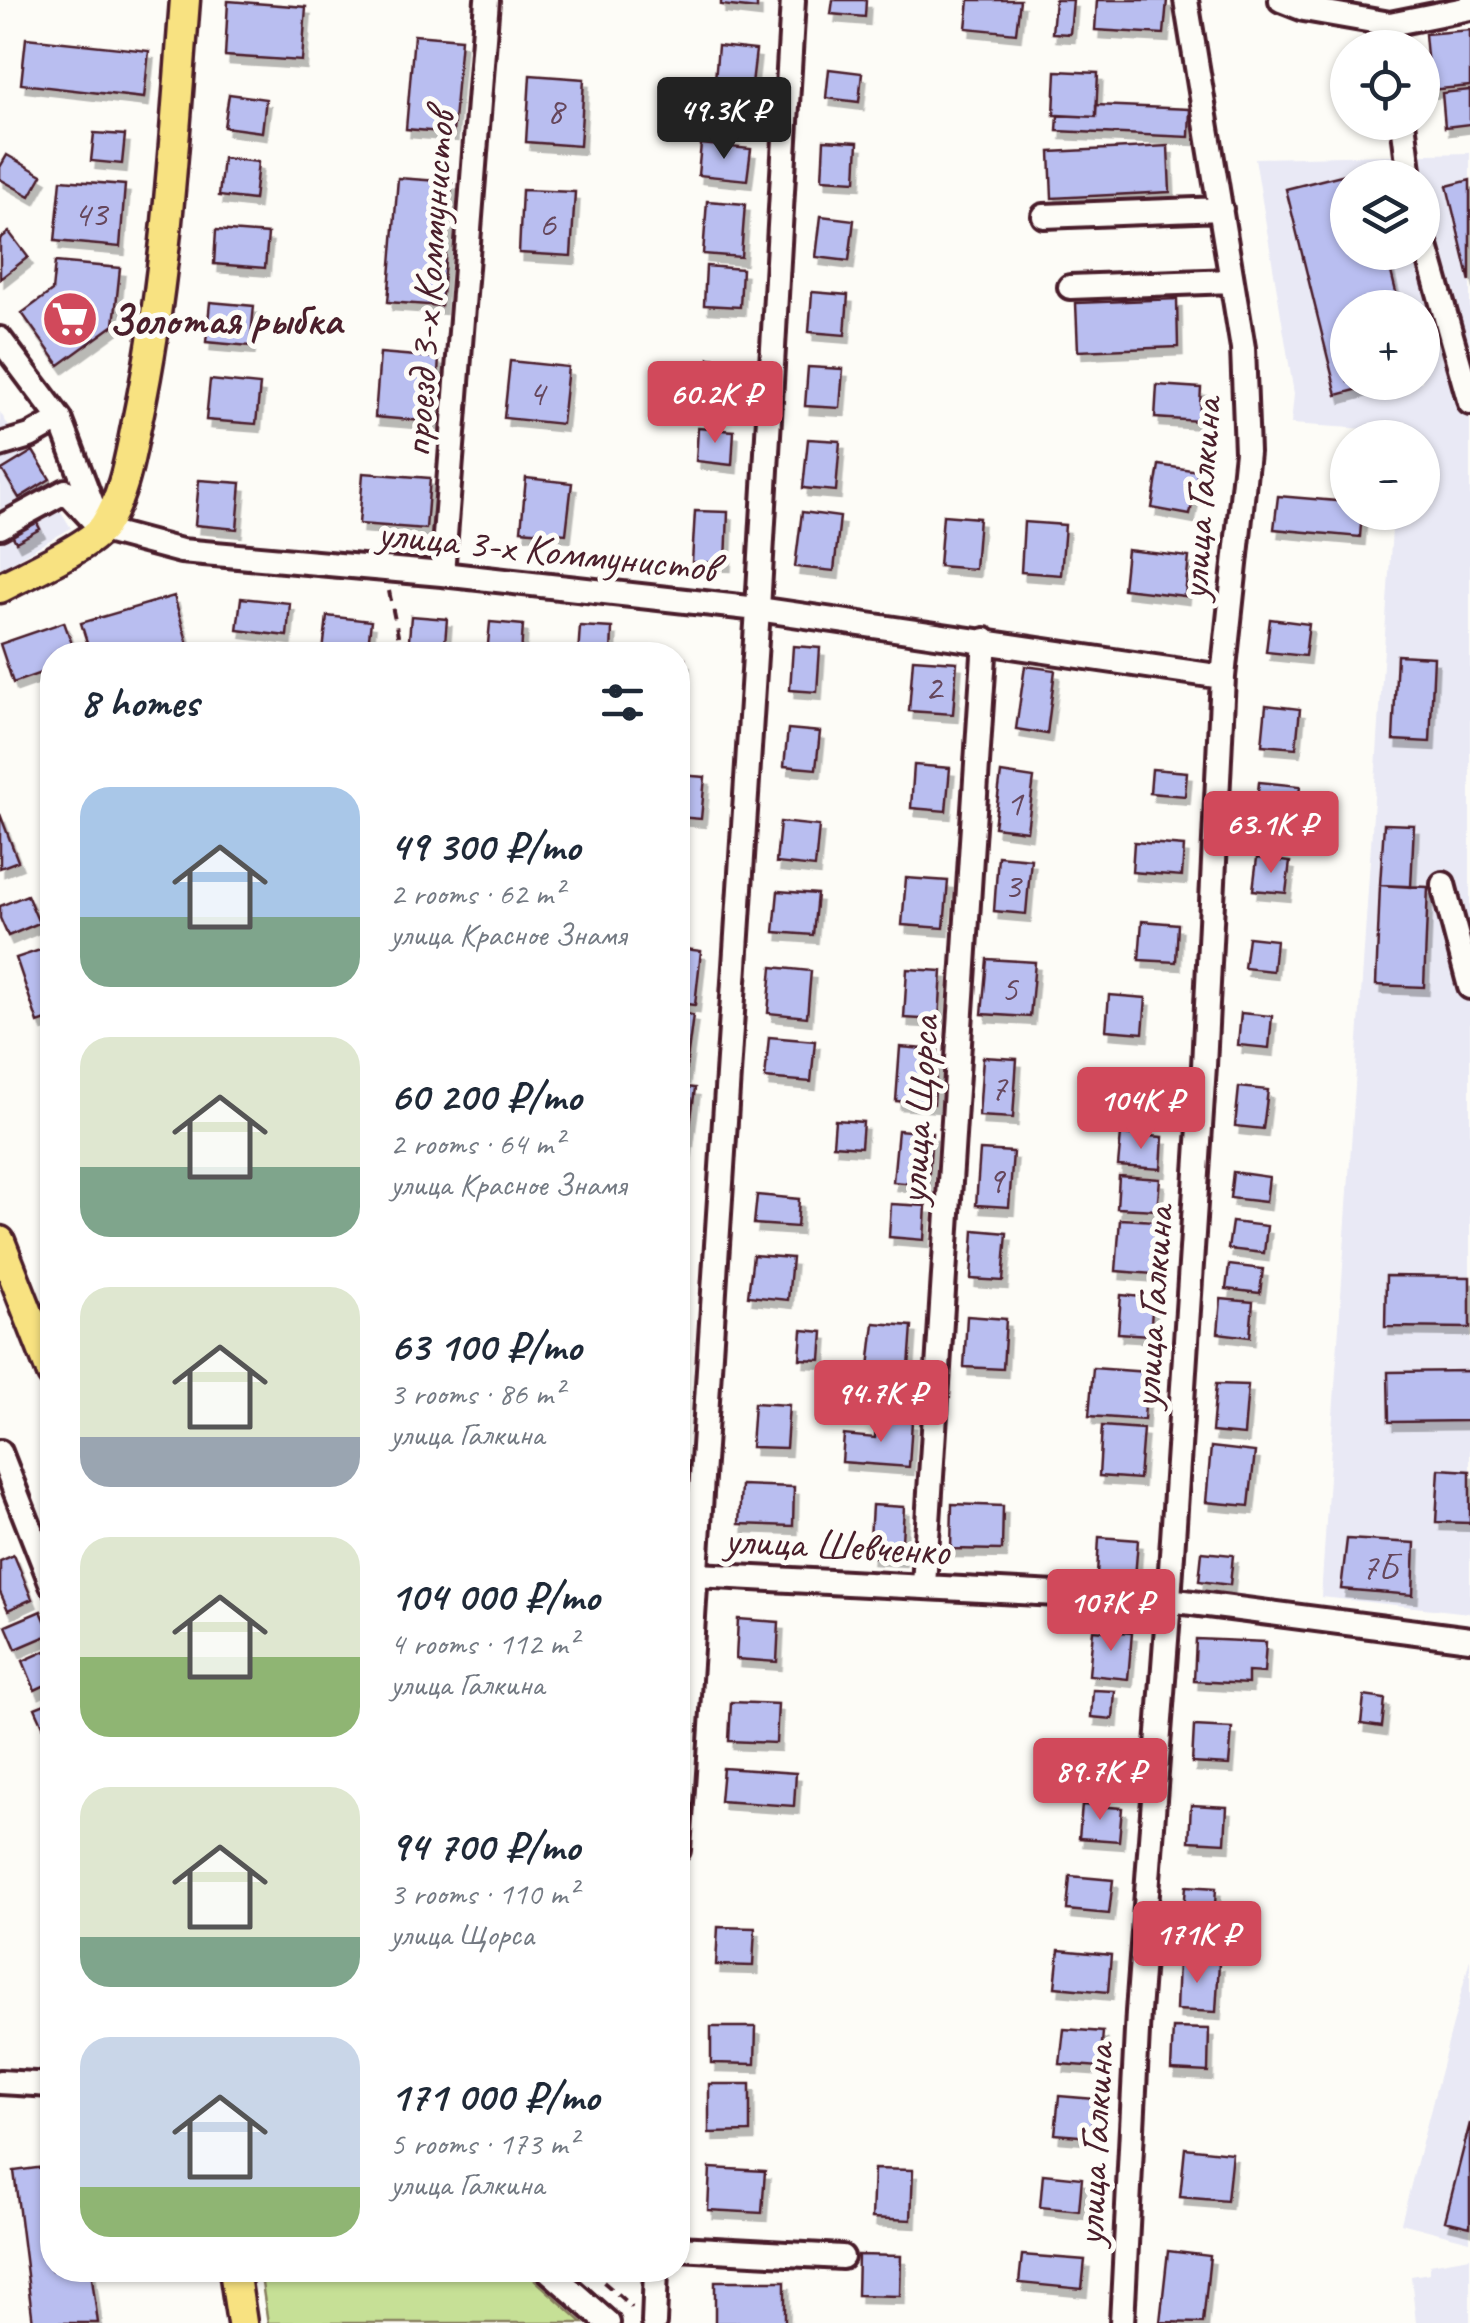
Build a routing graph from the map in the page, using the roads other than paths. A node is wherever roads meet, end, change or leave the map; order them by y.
1 (185, 0) edge
2 (487, 0) edge
3 (793, 0) edge
4 (1186, 0) edge
5 (1280, 0) edge
6 (1470, 4) edge
7 (1359, 9) edge
8 (1384, 30) edge
9 (1408, 30) edge
10 (1221, 209) junction
11 (1044, 216) dead end
12 (1433, 270) edge
13 (1232, 280) junction
14 (1070, 286) dead end
15 (0, 339) edge
16 (1470, 402) edge
17 (60, 419) junction
18 (0, 444) edge
19 (0, 527) edge
20 (102, 530) junction
21 (442, 574) junction
22 (0, 588) edge
23 (758, 608) junction
24 (985, 640) junction
25 (1224, 676) junction
26 (1444, 884) dead end
27 (1470, 987) edge
28 (0, 1241) edge
29 (40, 1343) edge
30 (0, 1452) edge
31 (690, 1508) edge
32 (40, 1554) edge
33 (690, 1574) edge
34 (924, 1585) junction
35 (1169, 1600) junction
36 (1470, 1639) edge
37 (0, 2082) edge
38 (40, 2085) edge
39 (690, 2249) edge
40 (842, 2257) dead end
41 (236, 2282) edge
42 (562, 2282) edge
43 (654, 2282) edge
44 (646, 2318) edge
45 (242, 2323) edge
46 (608, 2323) edge
47 (1122, 2323) edge

1 - 20 main road
2 - 21 street, проезд 3-х Коммунистов
3 - 23 street
4 - 10 street, улица Галкина
5 - 7 street
6 - 9 street
7 - 8 street
10 - 11 street
10 - 13 street, улица Галкина
12 - 16 street
13 - 14 street
13 - 25 street, улица Галкина
15 - 17 street
17 - 18 street
17 - 20 street
19 - 20 street
20 - 21 street, улица 3-х Коммунистов
20 - 22 main road
21 - 23 street, улица 3-х Коммунистов
23 - 24 street, улица 3-х Коммунистов
23 - 31 street
24 - 25 street, улица 3-х Коммунистов
24 - 34 street, улица Щорса
25 - 35 street, улица Галкина
26 - 27 street
28 - 29 main road
30 - 32 street
33 - 34 street, улица Шевченко
34 - 35 street, улица Шевченко
35 - 36 street, улица Шевченко
35 - 47 street, улица Галкина
37 - 38 street
39 - 40 street
41 - 45 main road
42 - 46 street
43 - 44 street

